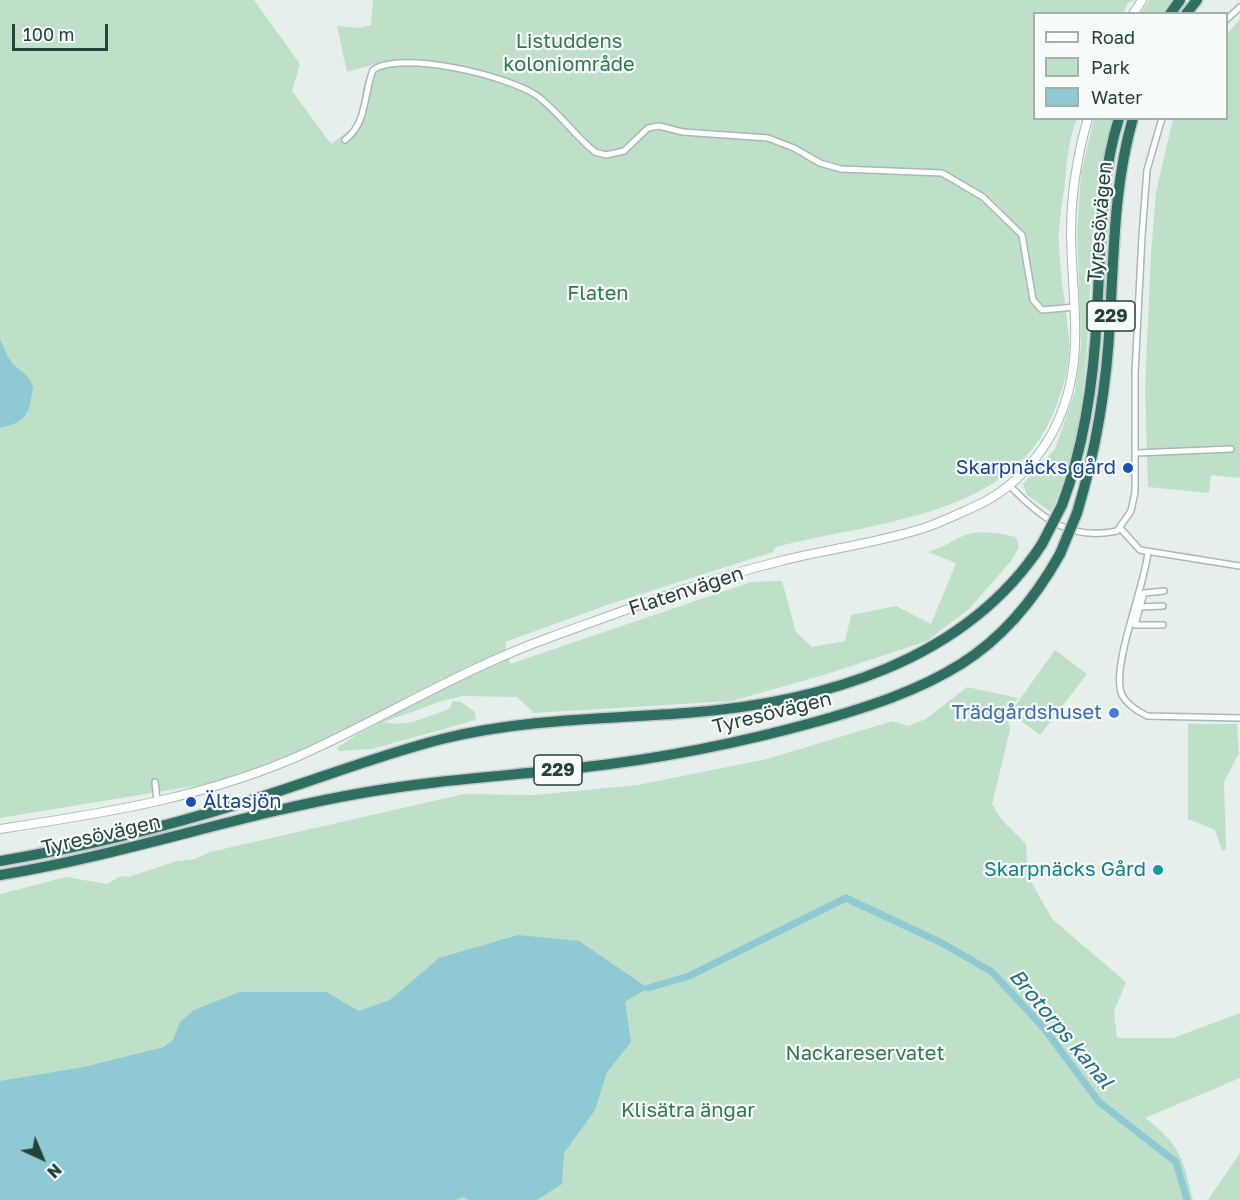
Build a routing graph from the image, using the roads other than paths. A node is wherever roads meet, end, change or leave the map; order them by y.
1 (1197, 0) edge
2 (1240, 7) edge
3 (1188, 12) edge
4 (1228, 19) edge
5 (1088, 120) edge
6 (1119, 120) edge
7 (1133, 120) edge
8 (1161, 120) edge
9 (345, 140) dead end
10 (1075, 307) junction
11 (1231, 449) dead end
12 (1136, 453) junction
13 (1011, 487) junction
14 (1120, 528) junction
15 (1148, 552) junction
16 (1240, 566) edge
17 (1164, 591) dead end
18 (1163, 606) dead end
19 (1140, 607) junction
20 (1163, 626) dead end
21 (1240, 717) edge
22 (155, 782) dead end
23 (157, 801) junction
24 (0, 829) edge
25 (0, 861) edge
26 (0, 875) edge

1 - 3 highway
2 - 4 street
5 - 10 street, Flatenvägen
6 - 25 highway, Tyresövägen / 229, bridge
7 - 26 highway, Tyresövägen / 229, bridge
8 - 12 street
9 - 10 street
10 - 13 street, Flatenvägen
11 - 12 street
12 - 14 street
13 - 14 street
13 - 23 street, Flatenvägen
14 - 15 street
15 - 16 street
15 - 21 street
17 - 19 street
18 - 19 street
19 - 20 street
22 - 23 street
23 - 24 street, Flatenvägen

